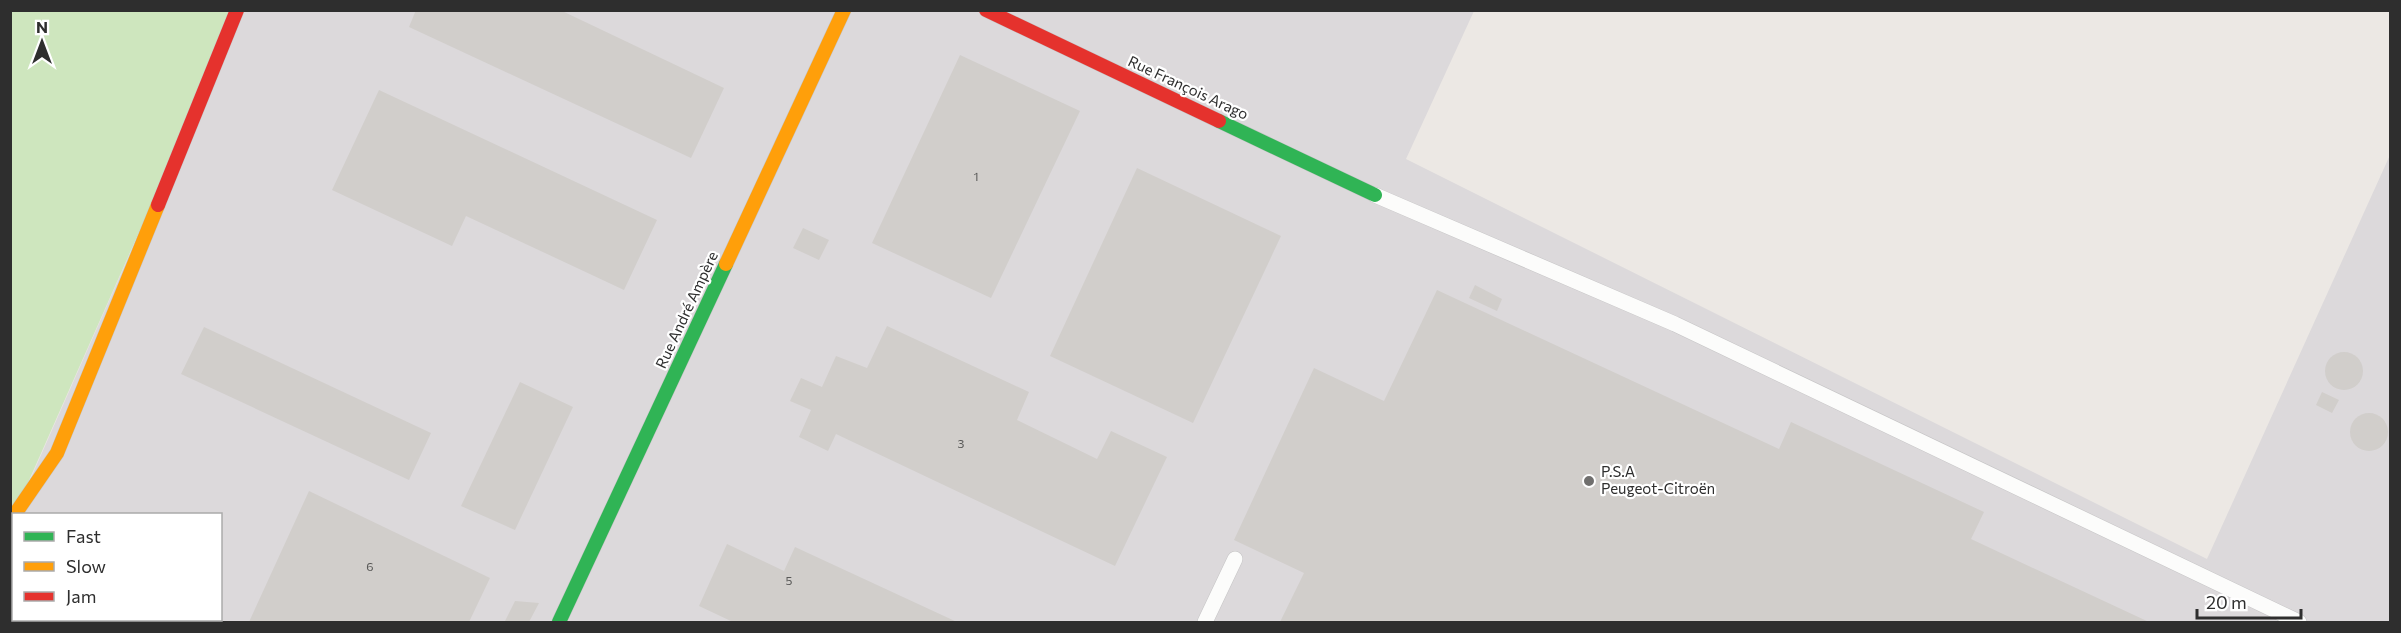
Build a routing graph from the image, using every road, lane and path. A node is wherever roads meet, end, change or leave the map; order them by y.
1 (237, 10) edge
2 (844, 10) edge
3 (986, 10) edge
4 (1375, 195) joint
5 (16, 513) edge
6 (1235, 559) dead end
7 (560, 622) edge
8 (1205, 622) edge
9 (2300, 622) edge

1 - 5 street
2 - 7 street, Rue André Ampère
3 - 4 street, Rue François Arago
4 - 9 lane
6 - 8 lane

